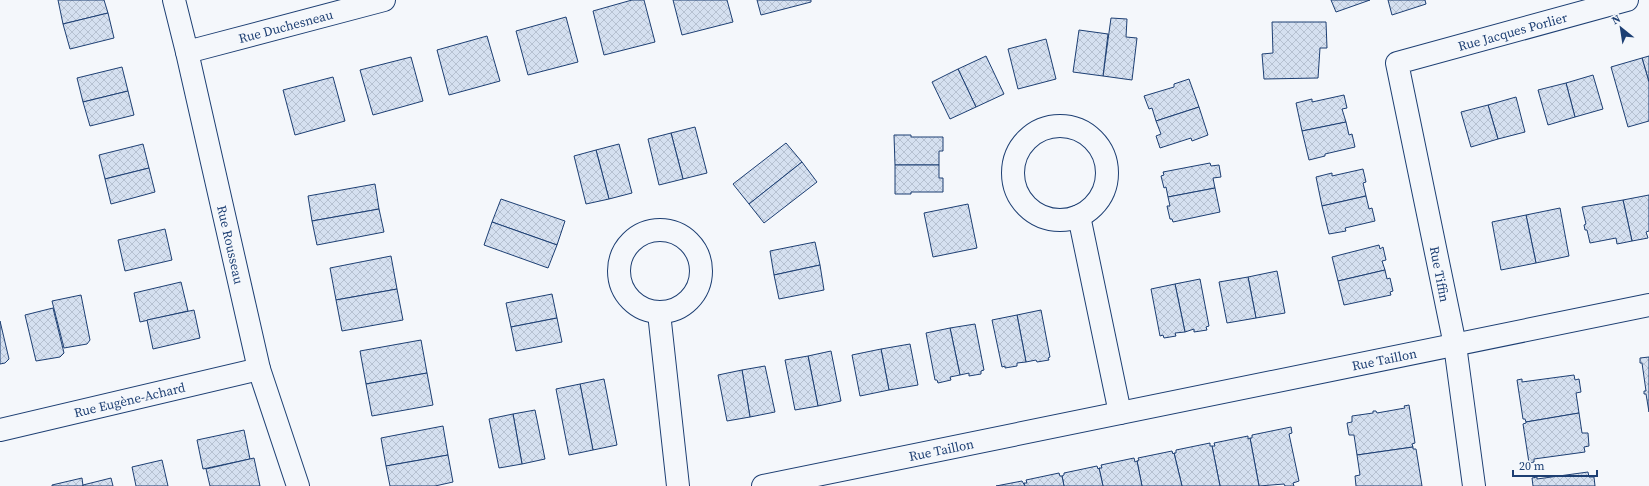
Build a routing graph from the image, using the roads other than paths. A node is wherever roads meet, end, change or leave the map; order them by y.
1 (174, 0) edge
2 (384, 0) edge
3 (1627, 0) edge
4 (187, 52) junction
5 (1397, 63) joint
6 (1079, 216) junction
7 (1649, 305) edge
8 (659, 313) dead end
9 (1455, 345) junction
10 (259, 369) junction
11 (1120, 413) junction
12 (0, 430) edge
13 (298, 486) edge
14 (678, 486) edge
15 (763, 486) edge
16 (1474, 486) edge

1 - 4 street, Rue Rousseau
2 - 4 street, Rue Duchesneau
3 - 5 street, Rue Jacques Porlier
4 - 10 street, Rue Rousseau
5 - 9 street, Rue Tiffin
6 - 6 street
6 - 11 street
7 - 9 street, Rue Taillon
8 - 14 street
9 - 11 street, Rue Taillon
9 - 16 street, Rue Tiffin
10 - 12 street, Rue Eugène-Achard
10 - 13 street, Rue Rousseau
11 - 15 street, Rue Taillon

